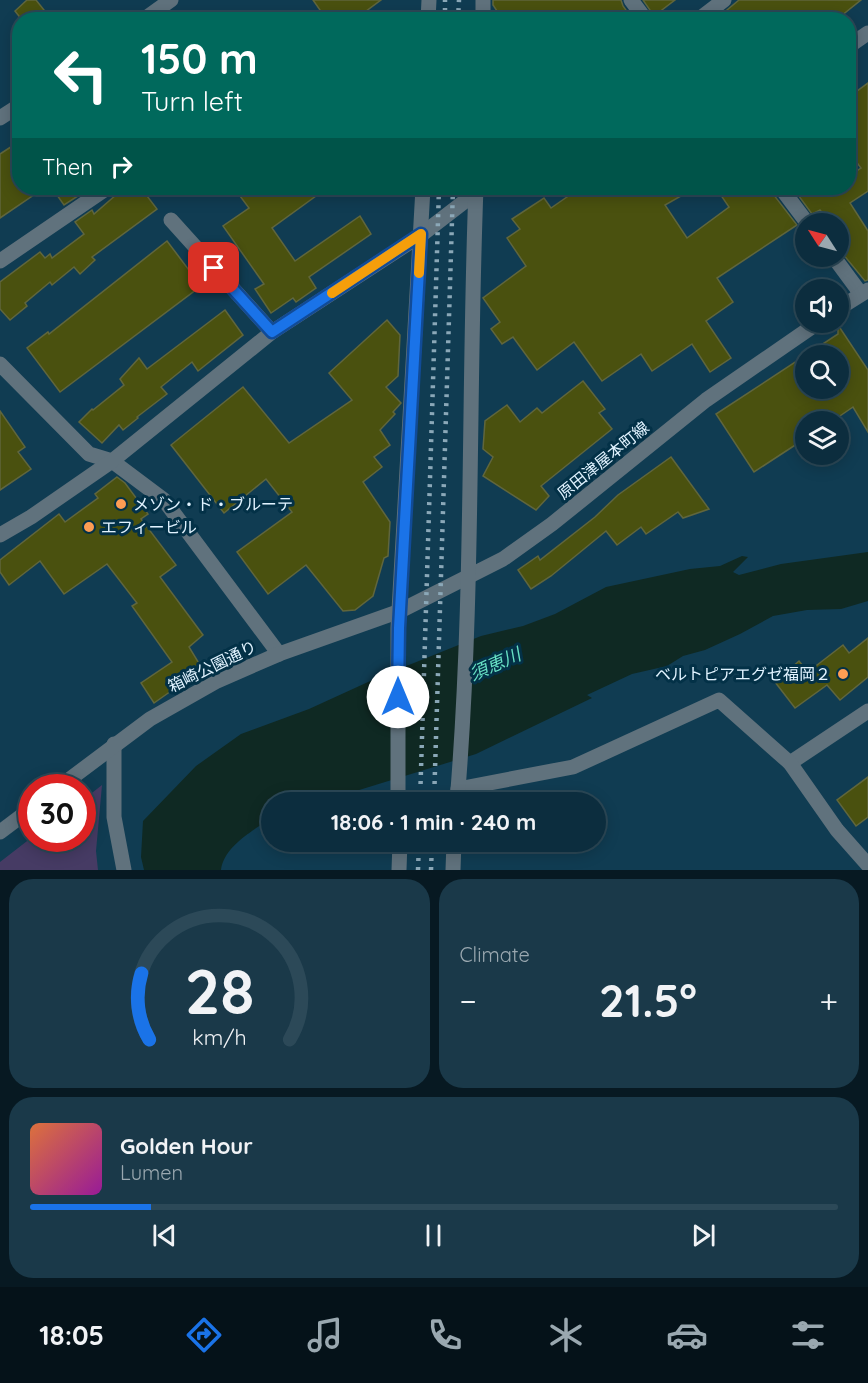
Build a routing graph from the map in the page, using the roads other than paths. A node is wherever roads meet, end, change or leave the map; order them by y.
1 (171, 0) edge
2 (724, 0) edge
3 (154, 12) edge
4 (708, 12) edge
5 (97, 195) edge
6 (423, 195) edge
7 (470, 195) edge
8 (478, 195) edge
9 (786, 195) edge
10 (800, 213) edge
11 (171, 220) dead end
12 (421, 234) junction
13 (0, 261) edge
14 (842, 267) edge
15 (864, 292) edge
16 (849, 302) edge
17 (272, 332) junction
18 (803, 333) edge
19 (0, 364) edge
20 (112, 461) junction
21 (0, 534) edge
22 (468, 579) junction
23 (400, 611) junction
24 (279, 654) junction
25 (868, 711) edge
26 (114, 744) junction
27 (790, 763) junction
28 (76, 774) edge
29 (398, 792) edge
30 (458, 792) edge
31 (474, 792) edge
32 (18, 818) edge
33 (0, 832) edge
34 (400, 852) edge
35 (454, 852) edge
36 (868, 865) edge
37 (124, 870) edge
38 (399, 870) edge
39 (453, 870) edge

1 - 3 street
2 - 4 street
5 - 13 street
6 - 12 street
7 - 12 street
8 - 22 street
9 - 10 street
11 - 17 street
12 - 17 street
12 - 23 street
14 - 15 street
15 - 16 street
17 - 20 street
18 - 22 street, 原田津屋本町線
19 - 20 street
20 - 21 street
20 - 24 street
22 - 23 street, 原田津屋本町線
22 - 30 street
23 - 24 street, 箱崎公園通り
23 - 29 street
24 - 26 street, 箱崎公園通り
25 - 27 street
26 - 28 street, 箱崎公園通り
26 - 37 street
27 - 31 street
27 - 36 street
32 - 33 street
34 - 38 street
35 - 39 street

